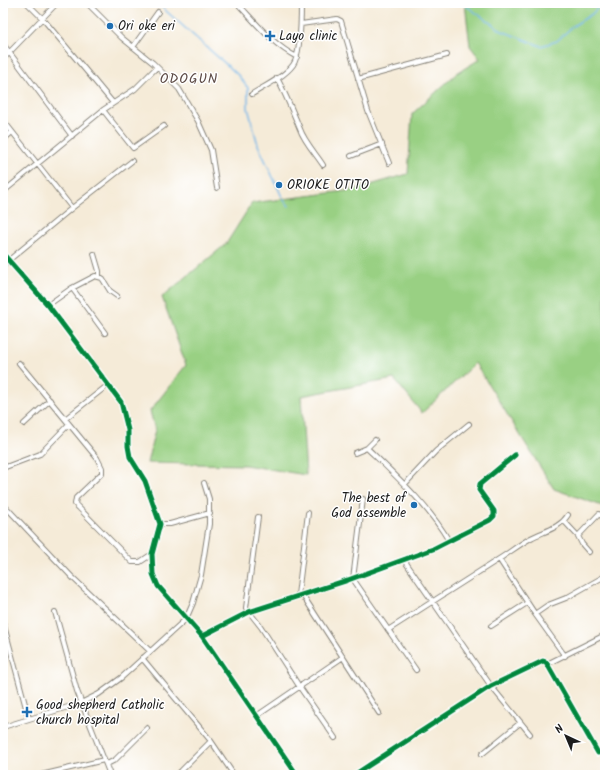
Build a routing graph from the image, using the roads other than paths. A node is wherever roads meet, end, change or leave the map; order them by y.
1 (27, 3) edge
2 (57, 3) edge
3 (87, 3) edge
4 (237, 3) edge
5 (301, 3) edge
6 (158, 12) dead end
7 (43, 19) junction
8 (301, 24) junction
9 (3, 44) edge
10 (133, 47) junction
11 (10, 52) junction
12 (447, 55) dead end
13 (297, 57) junction
14 (3, 59) edge
15 (157, 67) junction
16 (277, 78) junction
17 (358, 79) junction
18 (252, 94) dead end
19 (113, 103) junction
20 (103, 110) junction
21 (3, 120) edge
22 (164, 126) dead end
23 (12, 132) junction
24 (72, 136) junction
25 (3, 140) edge
26 (382, 144) junction
27 (351, 156) dead end
28 (132, 161) dead end
29 (390, 163) dead end
30 (36, 164) junction
31 (323, 165) dead end
32 (217, 188) dead end
33 (3, 192) edge
34 (72, 208) junction
35 (3, 254) edge
36 (94, 254) dead end
37 (8, 261) junction
38 (3, 265) edge
39 (99, 276) junction
40 (72, 288) junction
41 (117, 296) dead end
42 (48, 305) junction
43 (105, 333) dead end
44 (19, 363) dead end
45 (108, 385) junction
46 (50, 400) junction
47 (65, 419) junction
48 (24, 424) dead end
49 (69, 424) junction
50 (469, 424) dead end
51 (375, 440) dead end
52 (367, 448) junction
53 (355, 453) dead end
54 (515, 455) dead end
55 (3, 468) edge
56 (204, 484) dead end
57 (405, 484) junction
58 (363, 499) dead end
59 (3, 504) edge
60 (210, 513) junction
61 (308, 513) dead end
62 (568, 515) dead end
63 (605, 515) edge
64 (258, 517) dead end
65 (564, 521) junction
66 (160, 524) junction
67 (578, 536) junction
68 (449, 541) junction
69 (589, 552) dead end
70 (152, 554) junction
71 (499, 559) junction
72 (404, 560) junction
73 (605, 576) edge
74 (353, 579) junction
75 (300, 595) junction
76 (432, 600) junction
77 (527, 603) junction
78 (55, 612) dead end
79 (249, 612) junction
80 (535, 614) junction
81 (186, 619) junction
82 (3, 622) edge
83 (491, 626) dead end
84 (388, 630) junction
85 (605, 635) edge
86 (202, 636) junction
87 (150, 651) junction
88 (565, 656) junction
89 (343, 657) junction
90 (142, 658) junction
91 (547, 664) junction
92 (416, 670) dead end
93 (299, 686) junction
94 (491, 686) junction
95 (82, 703) junction
96 (379, 712) dead end
97 (258, 715) junction
98 (29, 719) junction
99 (520, 723) junction
100 (3, 727) edge
101 (147, 728) dead end
102 (530, 734) dead end
103 (335, 738) dead end
104 (211, 741) junction
105 (598, 753) dead end
106 (482, 754) dead end
107 (104, 760) junction
108 (107, 764) junction
109 (362, 770) junction
110 (41, 775) edge
111 (110, 775) edge
112 (177, 775) edge
113 (234, 775) edge
114 (297, 775) edge
115 (354, 775) edge
116 (365, 775) edge

1 - 7 street
2 - 7 street
3 - 10 street
4 - 13 street
5 - 8 street
6 - 10 street
7 - 11 street
7 - 19 street
8 - 13 street
8 - 17 street
9 - 11 street
10 - 15 street
11 - 14 street
11 - 24 street
12 - 17 street
13 - 16 street
15 - 19 street
15 - 32 street
16 - 18 street
16 - 31 street
17 - 26 street
19 - 20 street
20 - 22 street
20 - 24 street
21 - 23 street
23 - 25 street
23 - 30 street
24 - 30 street
26 - 27 street
26 - 29 street
28 - 34 street
30 - 33 street
30 - 34 street
34 - 37 street
35 - 37 street
36 - 39 street
37 - 38 street
37 - 42 street
39 - 40 street
39 - 41 street
40 - 42 street
40 - 43 street
42 - 45 street
44 - 46 street
45 - 47 street
45 - 66 street
46 - 47 street
46 - 48 street
47 - 49 street
49 - 55 street
49 - 70 street
50 - 57 street
51 - 52 street
52 - 53 street
52 - 57 street
54 - 68 street
56 - 60 street
57 - 68 street
58 - 74 street
59 - 87 street
60 - 66 street
60 - 81 street
61 - 75 street
62 - 65 street
63 - 67 street
64 - 79 street
65 - 67 street
65 - 71 street
66 - 70 street
67 - 69 street
68 - 72 street
70 - 81 street
71 - 76 street
71 - 77 street
72 - 74 street
72 - 76 street
73 - 80 street
74 - 75 street
74 - 84 street
75 - 79 street
75 - 89 street
76 - 84 street
76 - 94 street
77 - 80 street
77 - 83 street
78 - 95 street
79 - 86 street
79 - 93 street
80 - 88 street
81 - 86 street
81 - 87 street
82 - 98 street
84 - 92 street
85 - 88 street
86 - 97 street
87 - 90 street
88 - 91 street
89 - 93 street
89 - 96 street
90 - 95 street
90 - 104 street
91 - 94 street
91 - 105 street
93 - 97 street
93 - 103 street
94 - 99 street
94 - 109 street
95 - 98 street
95 - 107 street
97 - 114 street
98 - 100 street
99 - 102 street
99 - 106 street
101 - 108 street
104 - 112 street
104 - 113 street
107 - 108 street
107 - 110 street
108 - 111 street
109 - 115 street
109 - 116 street

